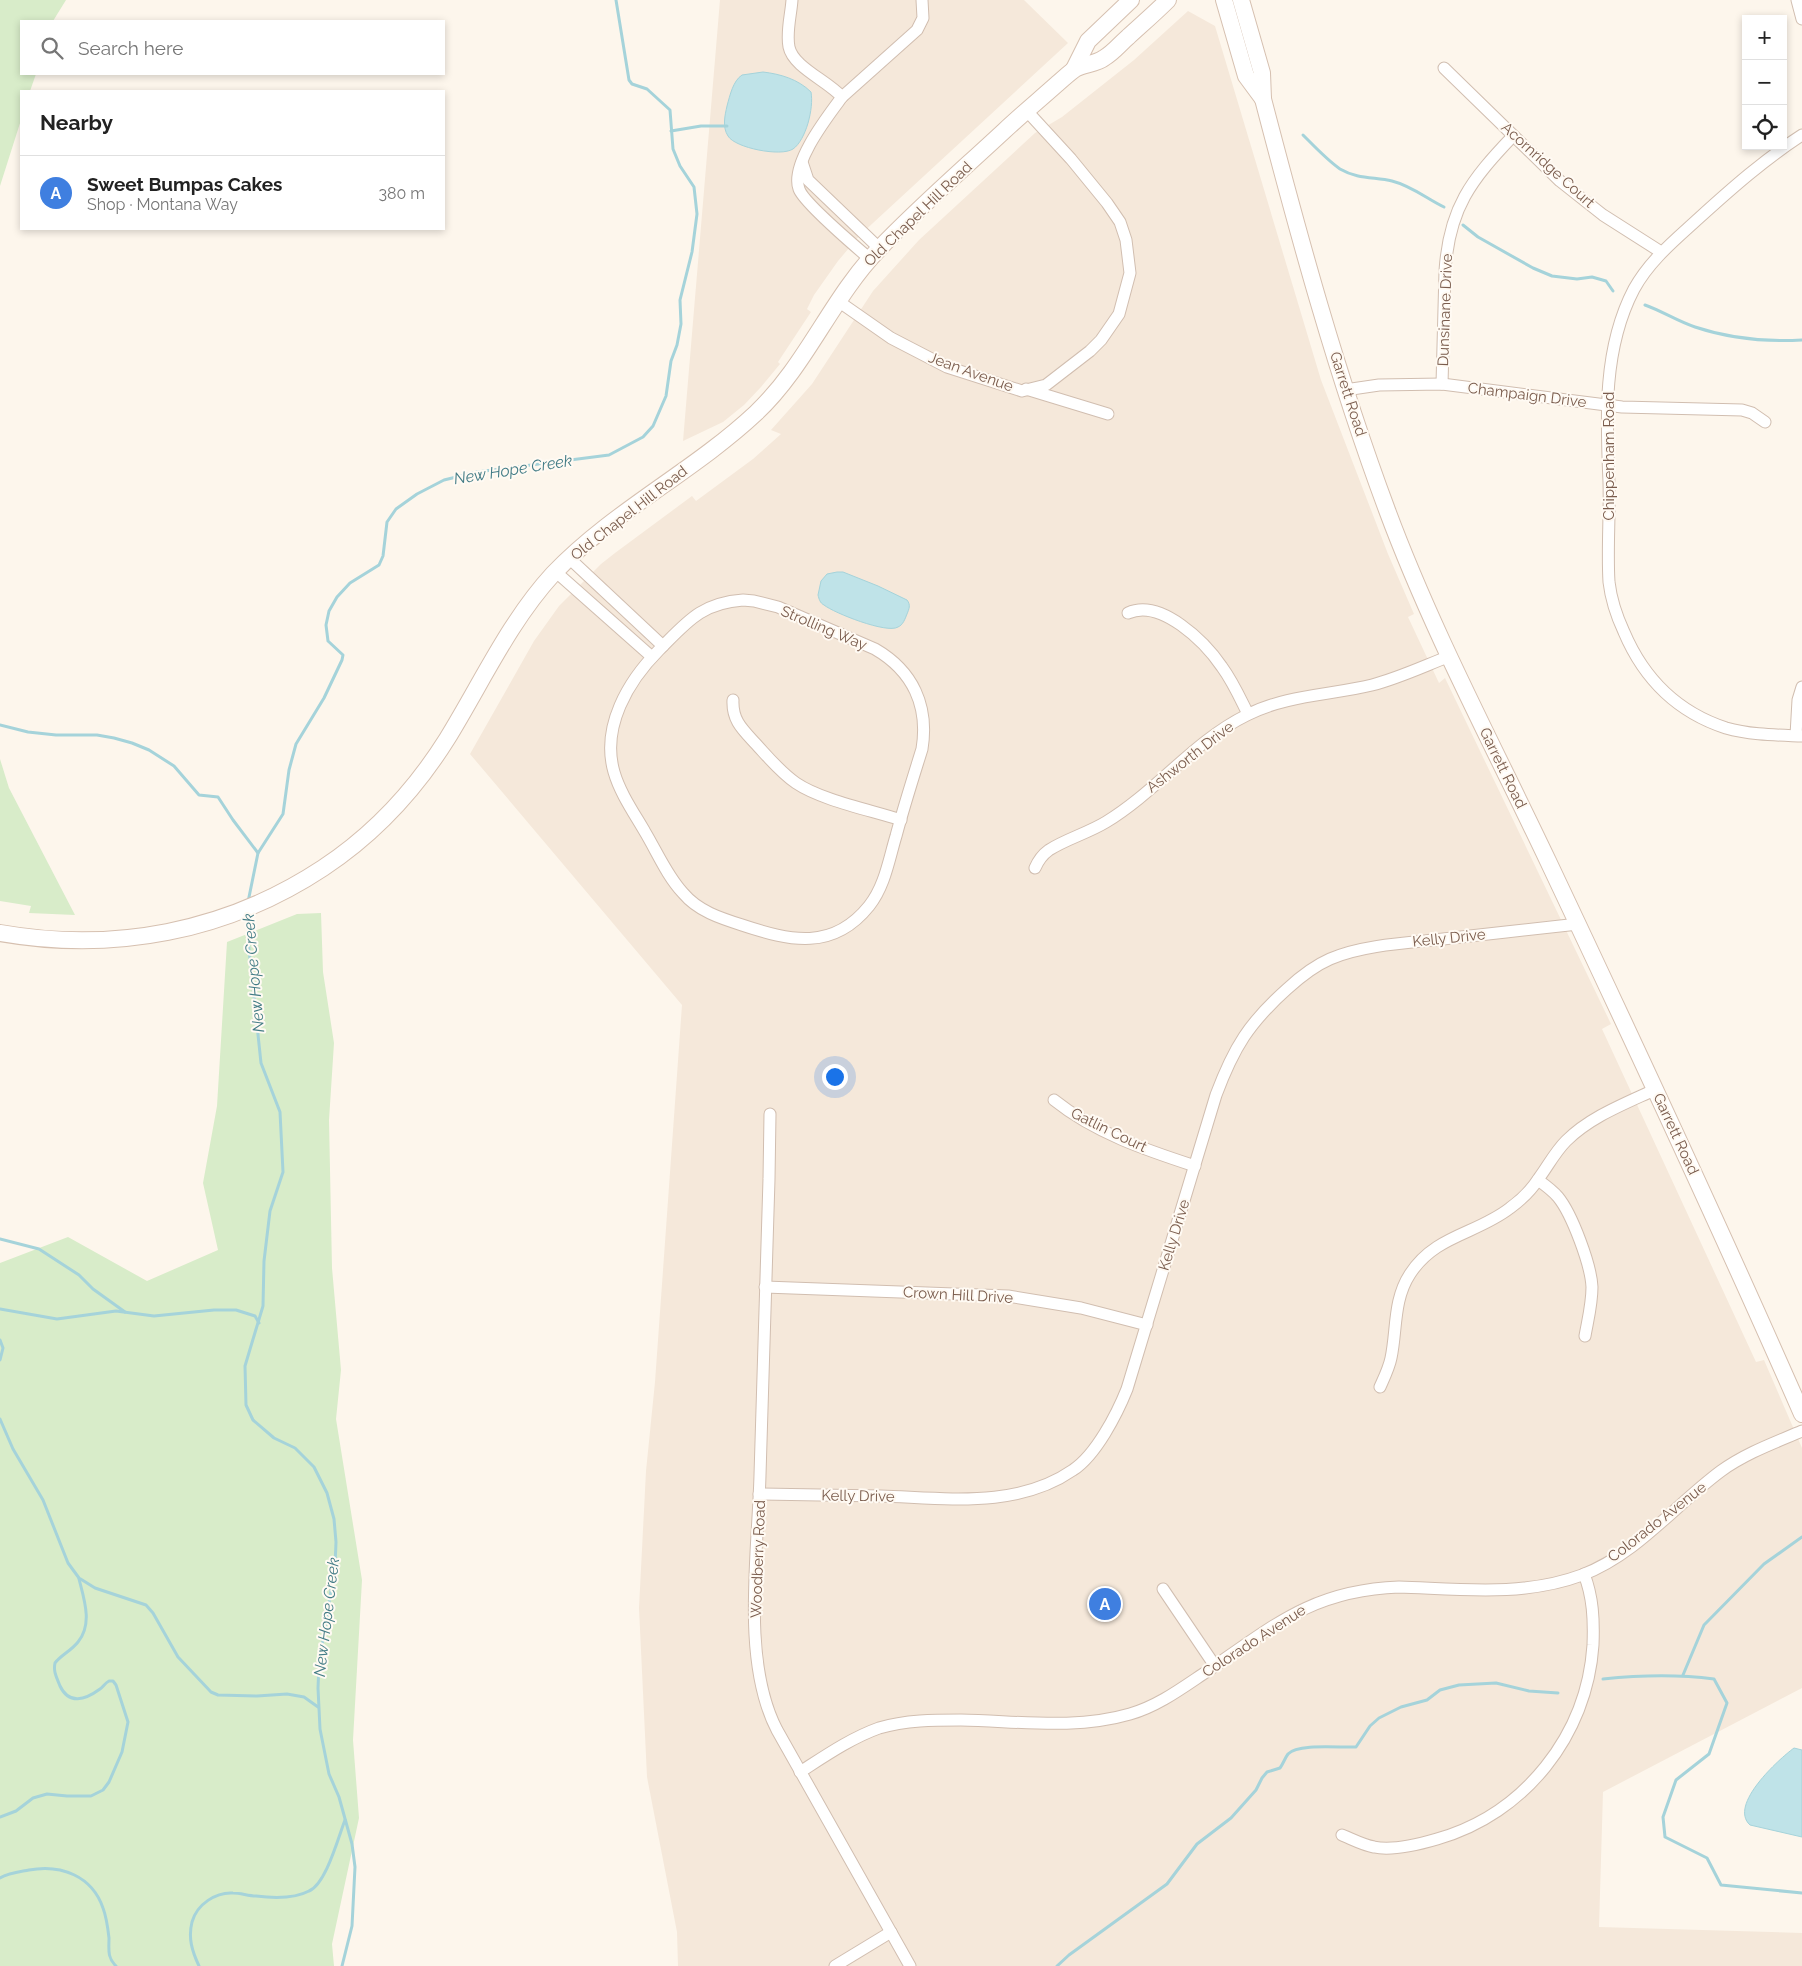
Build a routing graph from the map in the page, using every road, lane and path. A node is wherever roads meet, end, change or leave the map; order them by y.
1 (792, 0) edge
2 (922, 0) edge
3 (1131, 0) edge
4 (1168, 0) edge
5 (1224, 0) edge
6 (1241, 0) edge
7 (1797, 0) edge
8 (1802, 19) edge
9 (1444, 68) dead end
10 (1074, 69) junction
11 (842, 97) junction
12 (1263, 99) junction
13 (1026, 110) junction
14 (1802, 135) edge
15 (1513, 136) junction
16 (1661, 252) junction
17 (874, 254) junction
18 (838, 301) junction
19 (1442, 384) junction
20 (1026, 389) junction
21 (1345, 390) junction
22 (1608, 405) junction
23 (1108, 414) dead end
24 (1765, 422) dead end
25 (569, 558) junction
26 (556, 572) junction
27 (616, 602) junction
28 (1128, 613) dead end
29 (604, 614) junction
30 (662, 646) junction
31 (1450, 656) junction
32 (652, 657) junction
33 (1802, 686) edge
34 (733, 700) dead end
35 (1248, 714) junction
36 (1799, 736) edge
37 (900, 820) junction
38 (1035, 868) dead end
39 (1578, 924) junction
40 (0, 932) edge
41 (1654, 1090) junction
42 (1054, 1100) dead end
43 (770, 1114) dead end
44 (1195, 1166) junction
45 (1538, 1180) junction
46 (766, 1287) junction
47 (1147, 1325) junction
48 (1585, 1336) dead end
49 (1380, 1387) dead end
50 (1802, 1414) edge
51 (1802, 1431) edge
52 (759, 1494) junction
53 (1584, 1574) junction
54 (1163, 1589) dead end
55 (1215, 1666) junction
56 (800, 1772) junction
57 (1342, 1835) dead end
58 (891, 1932) junction
59 (835, 1966) edge
60 (910, 1966) edge

1 - 11 street
2 - 11 street
3 - 10 main road, Old Chapel Hill Road
4 - 10 main road, Old Chapel Hill Road
5 - 12 main road, Garrett Road
6 - 12 main road, Garrett Road
7 - 8 street
9 - 15 street, Acornridge Court
10 - 13 main road, Old Chapel Hill Road
11 - 17 street
12 - 21 main road, Garrett Road
13 - 17 main road, Old Chapel Hill Road
13 - 20 street, Jean Avenue
14 - 16 street, Chippenham Road
15 - 16 street, Acornridge Court
15 - 19 street, Dunsinane Drive
16 - 22 street, Chippenham Road
17 - 18 main road, Old Chapel Hill Road
18 - 20 street, Jean Avenue
18 - 25 main road, Old Chapel Hill Road
19 - 21 street, Champaign Drive
19 - 22 street, Champaign Drive
20 - 23 street
21 - 31 main road, Garrett Road
22 - 24 street, Champaign Drive
22 - 36 street, Chippenham Road
25 - 26 main road, Old Chapel Hill Road
25 - 27 street
26 - 29 street
26 - 40 main road, Old Chapel Hill Road
27 - 29 street
27 - 30 street
28 - 35 street
29 - 32 street
30 - 32 street, Strolling Way
30 - 37 street, Strolling Way
31 - 35 street, Ashworth Drive
31 - 39 main road, Garrett Road
32 - 37 street, Strolling Way
33 - 36 street
34 - 37 street
35 - 38 street, Ashworth Drive
39 - 41 main road, Garrett Road
39 - 44 street, Kelly Drive
41 - 45 street
41 - 50 main road, Garrett Road
42 - 44 street, Gatlin Court
43 - 46 street, Woodberry Road
44 - 47 street, Kelly Drive
45 - 48 street
45 - 49 street
46 - 47 street, Crown Hill Drive
46 - 52 street, Woodberry Road
47 - 52 street, Kelly Drive
51 - 53 street, Colorado Avenue
52 - 56 street, Woodberry Road
53 - 55 street, Colorado Avenue
53 - 57 street
54 - 55 street
55 - 56 street, Colorado Avenue
56 - 58 street, Woodberry Road
58 - 59 street
58 - 60 street, Woodberry Road

